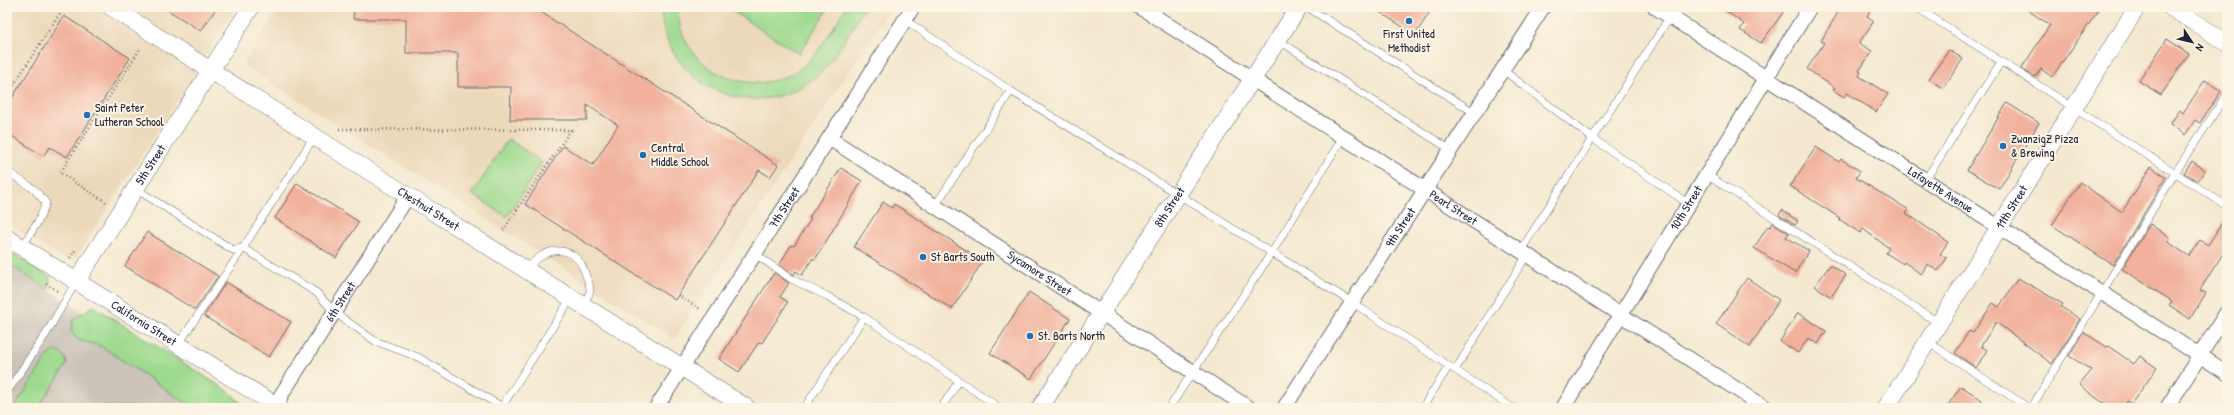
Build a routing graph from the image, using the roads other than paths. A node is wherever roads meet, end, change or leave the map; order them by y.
1 (112, 7) edge
2 (251, 7) edge
3 (913, 7) edge
4 (1140, 7) edge
5 (1299, 7) edge
6 (1307, 7) edge
7 (1543, 7) edge
8 (1655, 7) edge
9 (1810, 7) edge
10 (1916, 7) edge
11 (2137, 7) edge
12 (2170, 7) edge
13 (1158, 12) edge
14 (1673, 12) edge
15 (905, 20) junction
16 (1278, 40) junction
17 (2227, 43) edge
18 (2001, 62) junction
19 (211, 70) junction
20 (1503, 70) junction
21 (1767, 78) junction
22 (1253, 79) junction
23 (1011, 91) junction
24 (2227, 94) edge
25 (2074, 108) junction
26 (1475, 113) junction
27 (314, 136) junction
28 (1343, 137) junction
29 (829, 138) junction
30 (1592, 138) junction
31 (1452, 150) junction
32 (7, 171) edge
33 (2175, 173) junction
34 (1706, 176) junction
35 (1926, 179) junction
36 (135, 189) junction
37 (1426, 190) junction
38 (1179, 194) junction
39 (408, 196) junction
40 (1689, 204) junction
41 (935, 206) junction
42 (2227, 206) edge
43 (2000, 227) junction
44 (7, 238) edge
45 (22, 247) junction
46 (243, 248) junction
47 (1272, 252) junction
48 (1524, 252) junction
49 (755, 254) junction
50 (527, 270) junction
51 (76, 282) junction
52 (2102, 292) junction
53 (577, 301) junction
54 (1353, 303) junction
55 (334, 312) junction
56 (2227, 312) edge
57 (1102, 313) junction
58 (1621, 314) junction
59 (864, 317) junction
60 (1939, 324) junction
61 (1927, 342) junction
62 (178, 345) junction
63 (2200, 355) junction
64 (683, 366) junction
65 (1452, 368) junction
66 (1192, 372) junction
67 (2227, 373) edge
68 (959, 381) junction
69 (7, 392) edge
70 (1750, 404) edge
71 (276, 407) edge
72 (503, 408) edge
73 (656, 408) edge
74 (747, 408) edge
75 (804, 408) edge
76 (941, 408) edge
77 (1000, 408) edge
78 (1040, 408) edge
79 (1169, 408) edge
80 (1249, 408) edge
81 (1284, 408) edge
82 (1422, 408) edge
83 (1513, 408) edge
84 (1563, 408) edge
85 (1766, 408) edge
86 (1886, 408) edge
87 (2030, 408) edge
88 (2166, 408) edge

1 - 19 street, Chestnut Street
2 - 19 street, 5th Street
3 - 15 street, 7th Street
4 - 13 street, Pearl Street
5 - 16 street, 8th Street
6 - 26 lane
7 - 20 street, 9th Street
8 - 14 street, Lafayette Avenue
9 - 21 street, 10th Street
10 - 18 lane
11 - 25 street, 11th Street
12 - 17 street
13 - 22 street, Pearl Street
14 - 21 street, Lafayette Avenue
14 - 30 lane
15 - 23 lane
15 - 29 street, 7th Street
16 - 22 street, 8th Street
16 - 31 lane
18 - 25 lane
18 - 35 lane
19 - 27 street, Chestnut Street
19 - 36 street, 5th Street
20 - 26 street, 9th Street
20 - 30 lane
21 - 34 street, 10th Street
21 - 35 street, Lafayette Avenue
22 - 28 street, Pearl Street
22 - 38 street, 8th Street
23 - 38 lane
23 - 41 lane
24 - 33 lane
25 - 33 lane
25 - 43 street, 11th Street
26 - 31 street, 9th Street
27 - 39 street, Chestnut Street
27 - 46 lane
28 - 37 street, Pearl Street
28 - 47 lane
29 - 41 street, Sycamore Street
29 - 49 street, 7th Street
30 - 40 lane
30 - 48 lane
31 - 37 street, 9th Street
32 - 45 lane
33 - 42 lane
33 - 52 lane
34 - 40 street, 10th Street
34 - 60 lane
35 - 43 street, Lafayette Avenue
36 - 46 lane
36 - 51 street, 5th Street
37 - 48 street, Pearl Street
37 - 54 street, 9th Street
38 - 47 lane
38 - 57 street, 8th Street
39 - 50 street, Chestnut Street
39 - 55 street, 6th Street
40 - 58 street, 10th Street
41 - 57 street, Sycamore Street
43 - 52 street, Lafayette Avenue
43 - 60 street, 11th Street
44 - 45 street, California Street
45 - 51 street, California Street
46 - 55 lane
46 - 62 lane
47 - 54 lane
47 - 66 lane
48 - 58 street, Pearl Street
48 - 65 lane
49 - 59 lane
49 - 64 street, 7th Street
50 - 53 street, Chestnut Street
50 - 53 lane
51 - 62 street, California Street
51 - 69 lane
52 - 63 street, Lafayette Avenue
52 - 87 lane
53 - 64 street, Chestnut Street
53 - 72 lane
54 - 65 lane
54 - 81 street, 9th Street
55 - 71 street, 6th Street
55 - 72 lane
56 - 63 street
57 - 66 street, Sycamore Street
57 - 78 street, 8th Street
58 - 70 street, Pearl Street
58 - 84 street, 10th Street
59 - 68 lane
59 - 75 lane
60 - 61 street, 11th Street
61 - 86 street, 11th Street
61 - 87 lane
62 - 71 street, California Street
63 - 67 street, Lafayette Avenue
63 - 88 street
64 - 73 street, 7th Street
64 - 74 street, Chestnut Street
65 - 82 lane
65 - 83 lane
66 - 79 lane
66 - 80 street, Sycamore Street
68 - 76 lane
68 - 77 lane
70 - 85 street, Pearl Street

